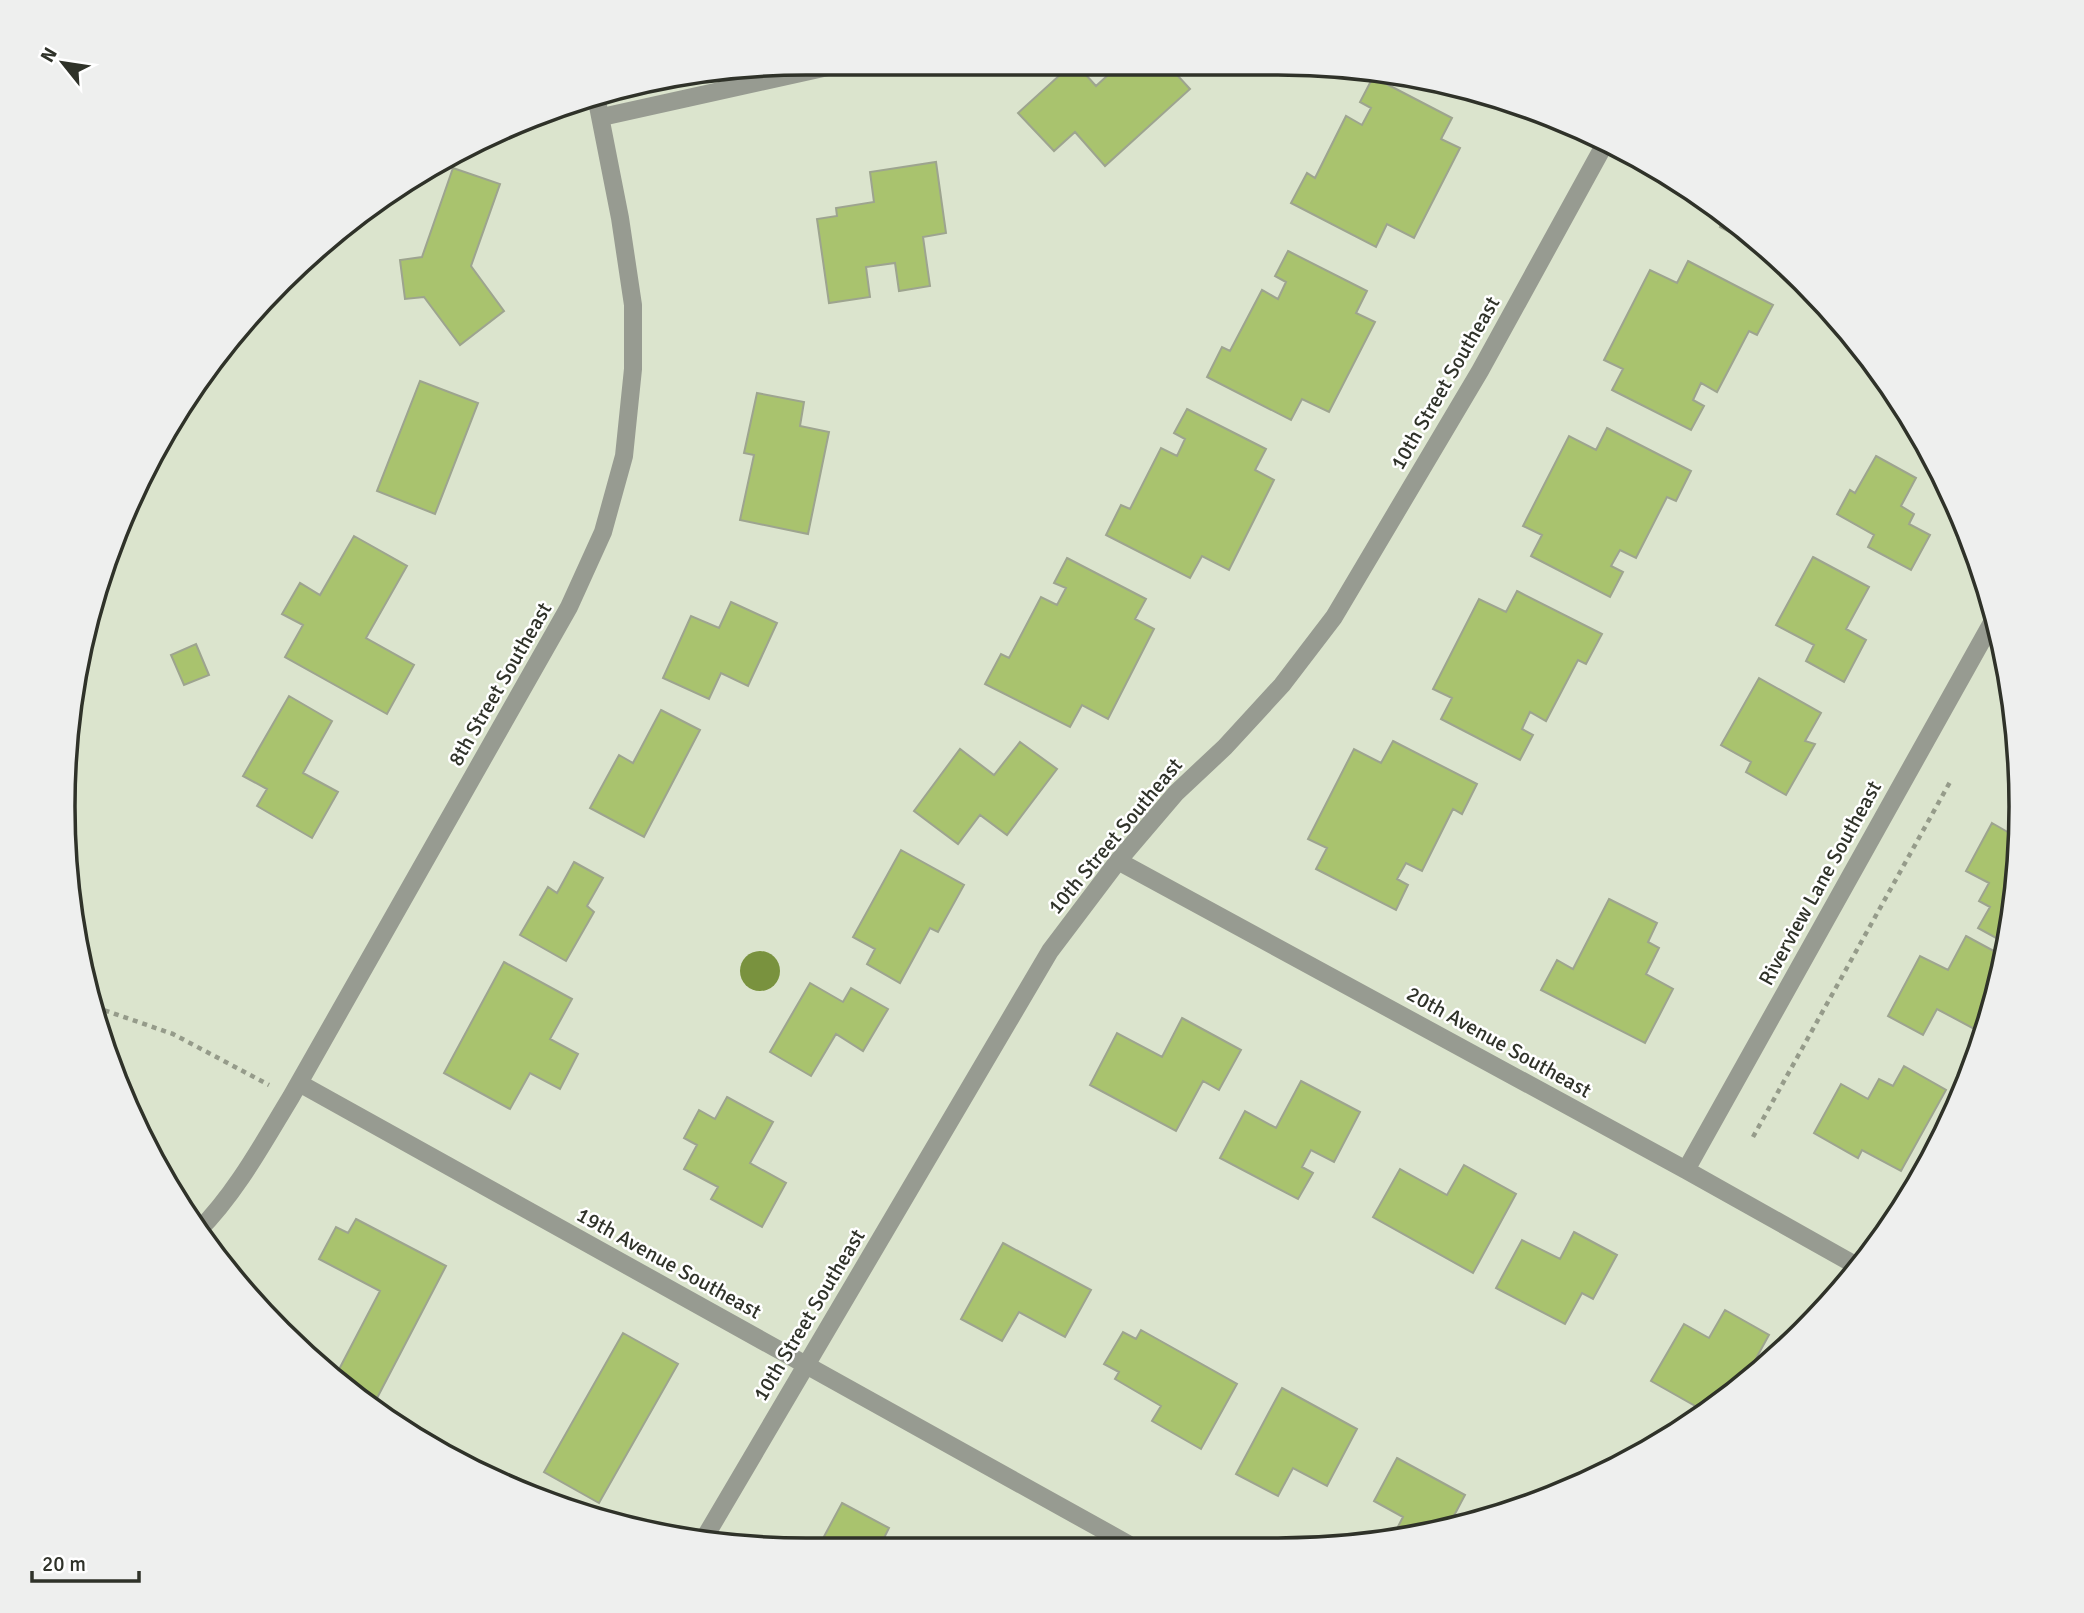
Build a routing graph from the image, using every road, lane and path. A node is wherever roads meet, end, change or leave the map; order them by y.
1 (788, 76) edge
2 (599, 106) edge
3 (602, 117) junction
4 (1601, 151) edge
5 (1987, 631) edge
6 (1950, 782) dead end
7 (1118, 861) junction
8 (104, 1010) edge
9 (295, 1090) junction
10 (1753, 1137) dead end
11 (1686, 1170) junction
12 (206, 1223) edge
13 (1850, 1262) edge
14 (806, 1365) junction
15 (709, 1531) edge
16 (1117, 1538) edge

1 - 3 street
2 - 3 street, 8th Street Southeast
3 - 9 street, 8th Street Southeast
4 - 7 street, 10th Street Southeast
5 - 11 street, Riverview Lane Southeast
6 - 10 path
7 - 11 street, 20th Avenue Southeast
7 - 14 street, 10th Street Southeast
8 - 9 path
9 - 12 street, 8th Street Southeast
9 - 14 street, 19th Avenue Southeast
11 - 13 street, 20th Avenue Southeast
14 - 15 street, 10th Street Southeast
14 - 16 street, 19th Avenue Southeast

